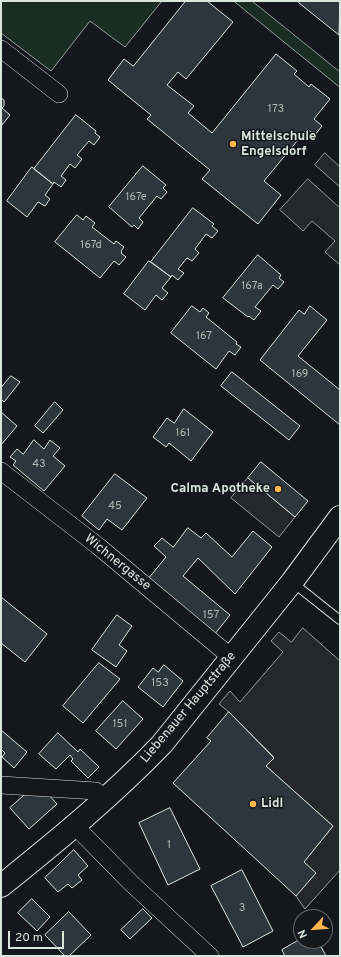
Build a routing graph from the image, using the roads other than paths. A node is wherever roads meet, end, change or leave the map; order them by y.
1 (1, 49) edge
2 (59, 94) dead end
3 (1, 471) edge
4 (340, 517) edge
5 (292, 582) junction
6 (340, 620) edge
7 (231, 657) junction
8 (1, 785) edge
9 (105, 800) junction
10 (75, 826) junction
11 (1, 886) edge
12 (210, 956) edge

1 - 2 street
3 - 7 street, Wichnergasse
4 - 5 main road, Liebenauer Hauptstraße
5 - 6 lane
5 - 7 main road, Liebenauer Hauptstraße
7 - 9 main road, Liebenauer Hauptstraße
8 - 9 street
9 - 10 main road, Liebenauer Hauptstraße
10 - 11 main road, Liebenauer Hauptstraße
10 - 12 street

